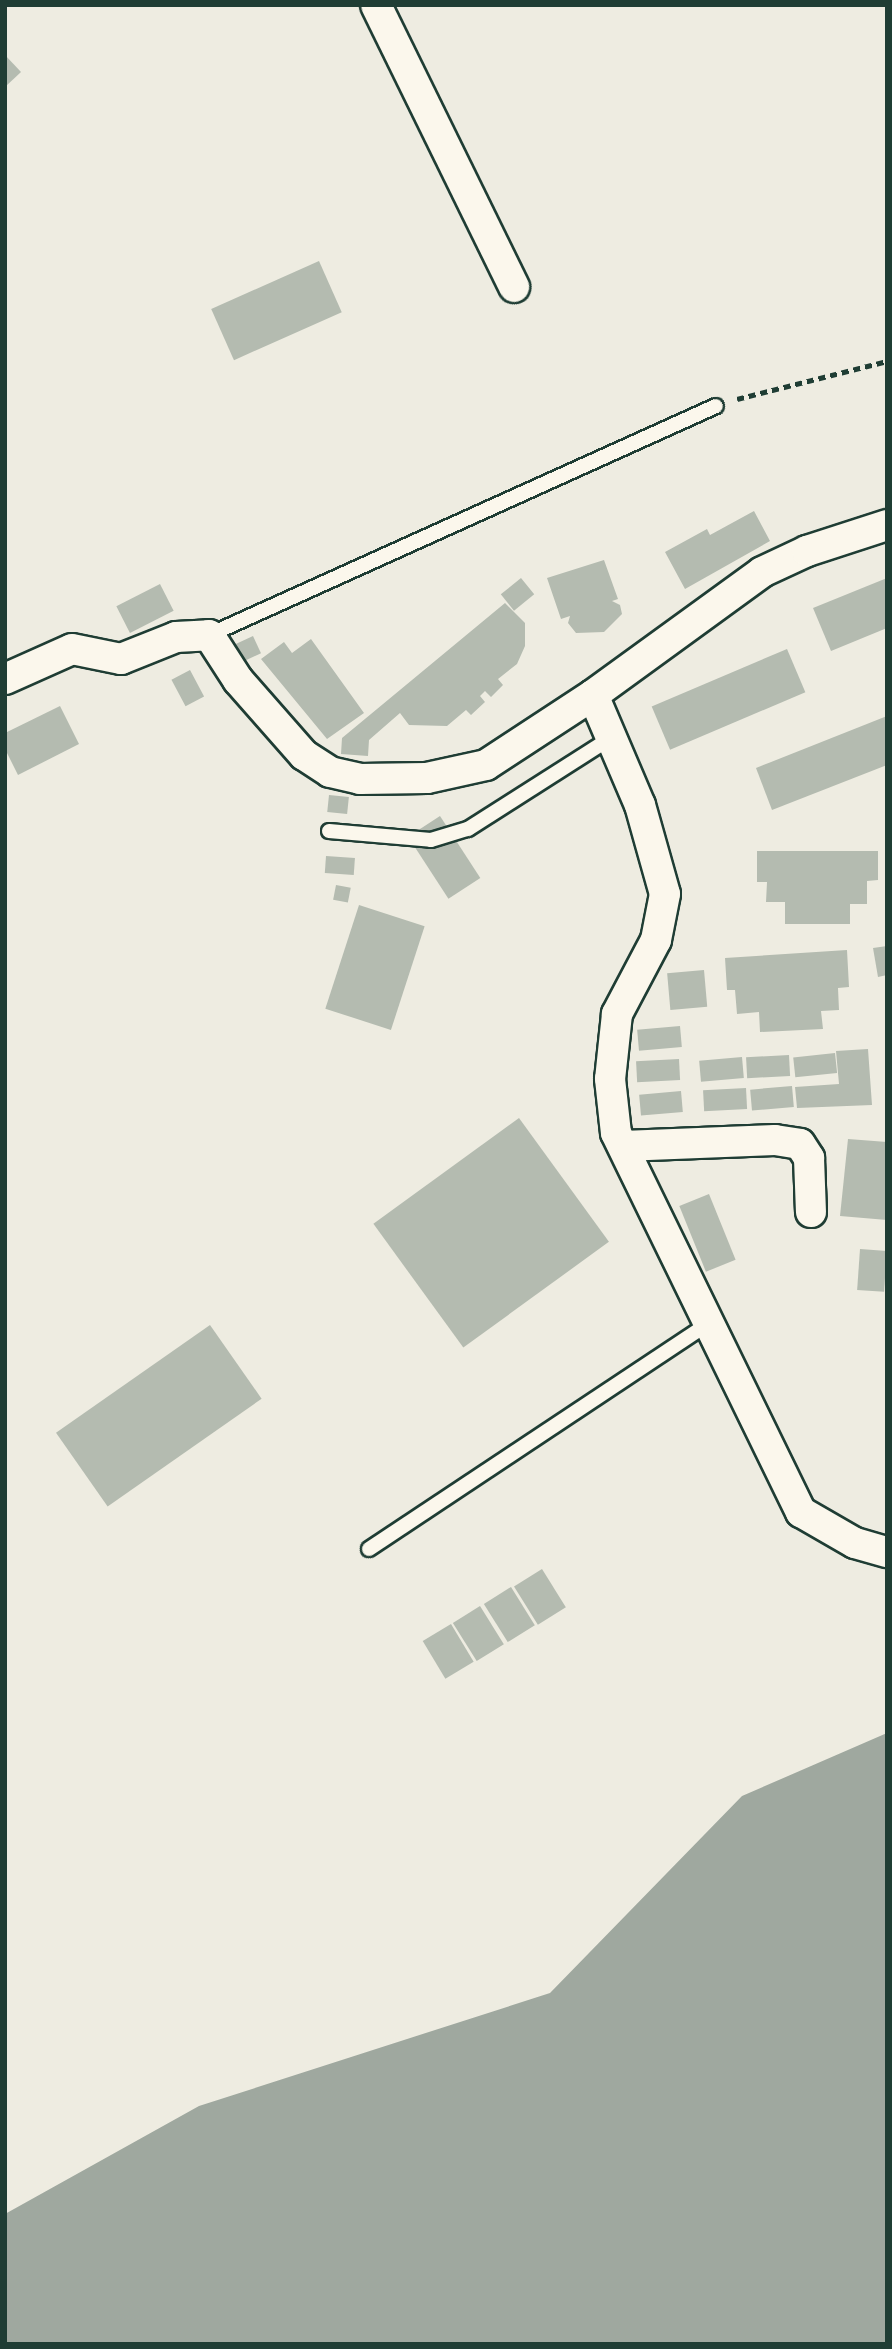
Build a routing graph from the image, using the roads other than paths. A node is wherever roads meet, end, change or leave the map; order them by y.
1 (376, 5) edge
2 (514, 287) dead end
3 (716, 406) road end
4 (887, 525) edge
5 (209, 635) junction
6 (5, 679) edge
7 (593, 695) junction
8 (611, 738) junction
9 (329, 831) dead end
10 (622, 1146) junction
11 (811, 1212) dead end
12 (710, 1322) junction
13 (369, 1549) dead end
14 (887, 1552) edge

1 - 2 street
3 - 5 lane
4 - 7 street
5 - 6 street
5 - 7 street
7 - 8 street
8 - 9 lane
8 - 10 street
10 - 11 street
10 - 12 street
12 - 13 lane
12 - 14 street

